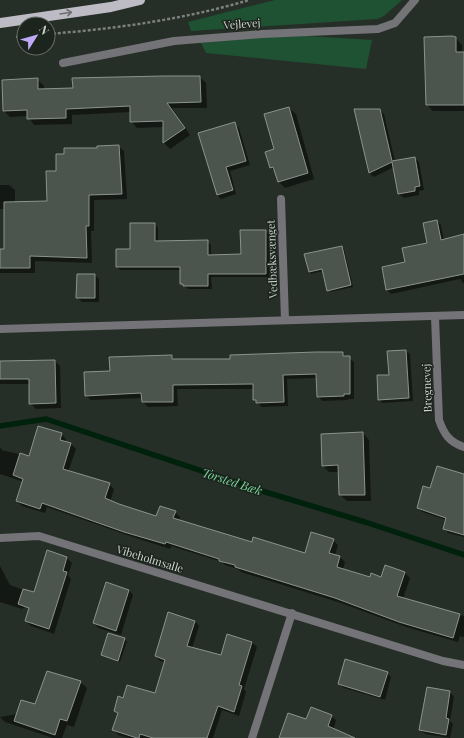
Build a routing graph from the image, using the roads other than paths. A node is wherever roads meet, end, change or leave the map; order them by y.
1 (140, 0) edge
2 (414, 0) edge
3 (0, 23) edge
4 (63, 63) dead end
5 (281, 198) dead end
6 (464, 315) edge
7 (435, 317) junction
8 (285, 320) junction
9 (0, 329) edge
10 (464, 447) edge
11 (0, 538) edge
12 (292, 613) junction
13 (464, 664) edge
14 (252, 738) edge

3 -> 1 main road
2 - 4 street, Vejlevej
5 - 8 street, Vedbæksvænget
6 - 7 street
7 - 8 street
7 - 10 street, Bregnevej
8 - 9 street
11 - 12 street, Vibeholmsalle
12 - 13 street, Vibeholmsalle
12 - 14 street

